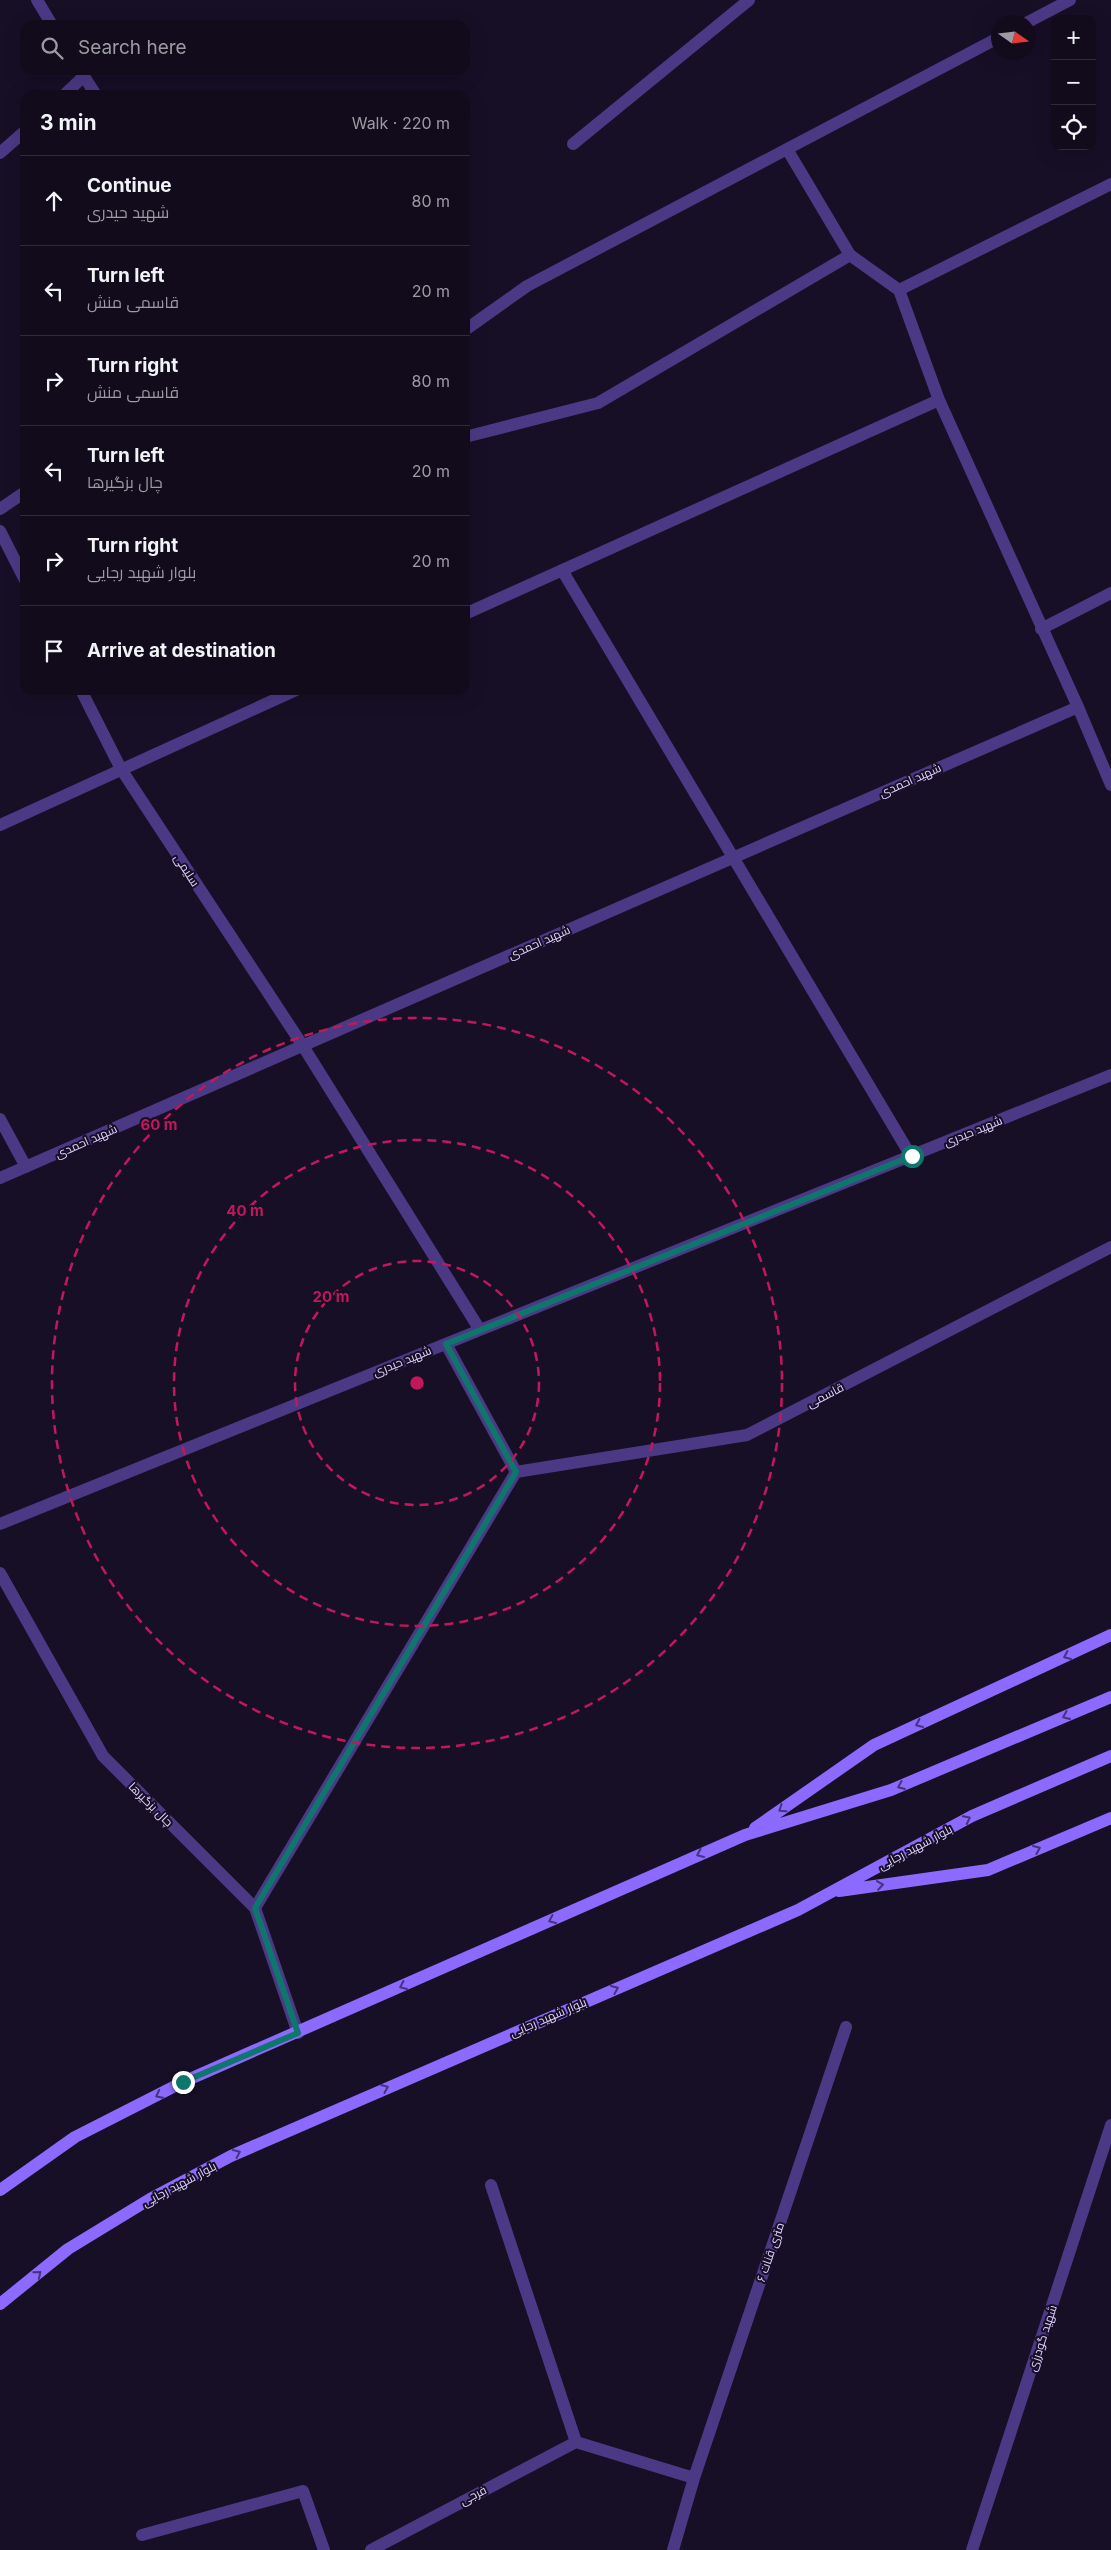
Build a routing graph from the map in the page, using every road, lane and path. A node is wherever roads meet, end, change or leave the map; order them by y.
1 (37, 0) edge
2 (749, 0) edge
3 (1070, 0) edge
4 (1036, 18) edge
5 (49, 20) edge
6 (991, 42) edge
7 (80, 75) edge
8 (83, 75) edge
9 (68, 90) edge
10 (93, 90) edge
11 (20, 135) edge
12 (573, 144) dead end
13 (788, 148) junction
14 (0, 153) edge
15 (1111, 184) edge
16 (850, 255) junction
17 (899, 290) junction
18 (470, 326) edge
19 (939, 400) junction
20 (470, 436) edge
21 (20, 495) edge
22 (0, 509) edge
23 (0, 531) edge
24 (20, 570) edge
25 (562, 570) junction
26 (1111, 593) edge
27 (470, 612) edge
28 (1042, 629) junction
29 (84, 695) edge
30 (285, 695) edge
31 (1078, 707) junction
32 (121, 769) junction
33 (1111, 785) edge
34 (0, 825) edge
35 (734, 857) junction
36 (302, 1046) junction
37 (1111, 1075) edge
38 (0, 1119) edge
39 (912, 1156) junction
40 (26, 1167) junction
41 (0, 1178) edge
42 (1111, 1247) edge
43 (480, 1330) junction
44 (446, 1344) junction
45 (516, 1472) junction
46 (0, 1524) edge
47 (2, 1581) edge
48 (1111, 1635) edge
49 (1111, 1697) edge
50 (1111, 1756) edge
51 (1111, 1818) edge
52 (745, 1835) junction
53 (832, 1892) junction
54 (255, 1908) junction
55 (846, 2027) dead end
56 (298, 2033) junction
57 (1111, 2125) edge
58 (491, 2185) dead end
59 (0, 2190) edge
60 (0, 2304) edge
61 (576, 2442) junction
62 (694, 2478) junction
63 (142, 2535) dead end
64 (324, 2550) edge
65 (371, 2550) edge
66 (673, 2550) edge
67 (972, 2550) edge

1 - 5 street
2 - 12 street
3 - 4 street
6 - 13 street
7 - 9 street
8 - 10 street
11 - 14 street
13 - 16 street
13 - 18 street
15 - 17 street
16 - 17 street
16 - 20 street
17 - 19 street
19 - 25 street
19 - 28 street
21 - 22 street
23 - 24 street
25 - 27 street
25 - 35 street
26 - 28 street
28 - 31 street
29 - 32 street, سلیمی
30 - 32 street
31 - 33 street
31 - 35 street, شهید احمدی
32 - 34 street
32 - 36 street, سلیمی
35 - 36 street, شهید احمدی
35 - 39 street
36 - 40 street, شهید احمدی
36 - 43 street, سلیمی
37 - 39 street, شهید حیدری
38 - 40 street
39 - 43 street, شهید حیدری
40 - 41 street, شهید احمدی
42 - 45 street, قاسمی
43 - 44 street, شهید حیدری
44 - 45 street
44 - 46 street, شهید حیدری
45 - 54 street
47 - 54 street, چال بزگیرها
48 -> 52 main road
49 -> 52 main road
53 -> 50 main road, بلوار شهید رجایی
53 -> 51 main road
52 -> 56 main road
60 -> 53 main road, بلوار شهید رجایی
54 - 56 street, چال بزگیرها
55 - 62 street, ۶ متری قنات
56 -> 59 main road
57 - 67 street, شهید گودرزی
58 - 61 street
61 - 62 street
61 - 65 street, فرجی
62 - 66 street, ۶ متری قنات
63 - 64 street

